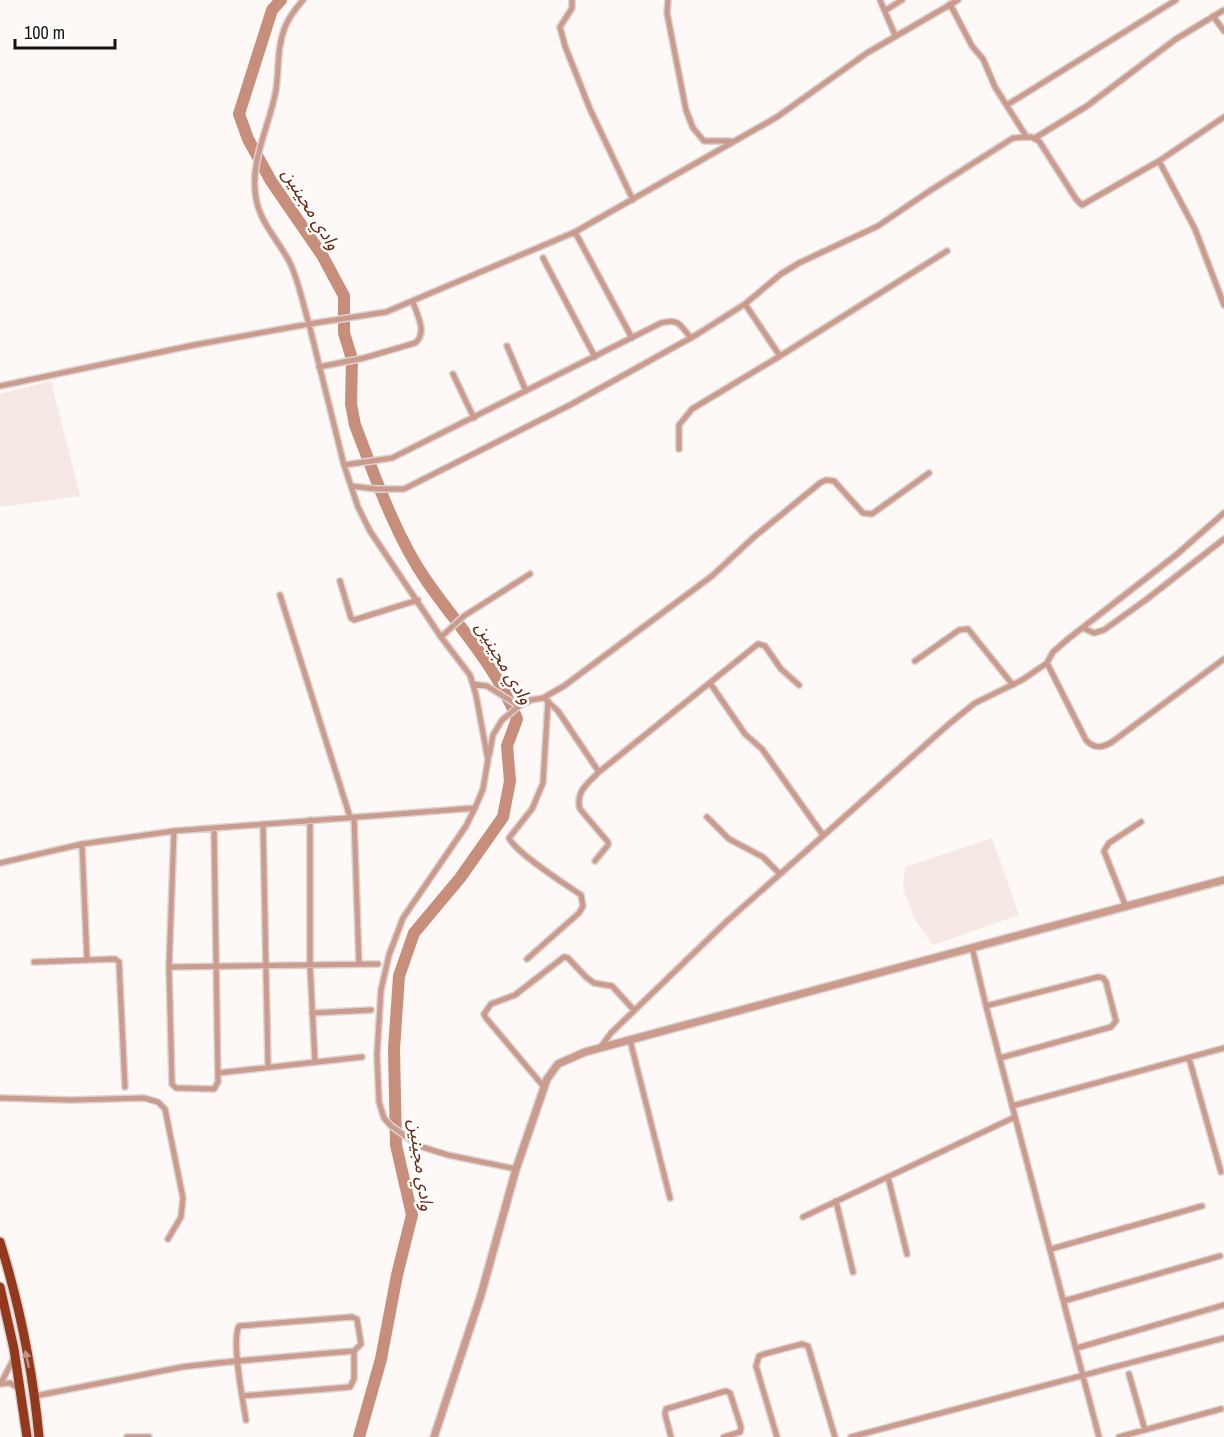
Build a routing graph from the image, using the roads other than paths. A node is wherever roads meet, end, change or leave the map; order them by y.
1 (303, 0) edge
2 (572, 0) edge
3 (668, 0) edge
4 (880, 0) edge
5 (902, 0) edge
6 (958, 0) edge
7 (1176, 0) edge
8 (950, 4) junction
9 (886, 10) junction
10 (1224, 10) edge
11 (1213, 16) junction
12 (1224, 31) edge
13 (896, 35) junction
14 (1007, 105) junction
15 (1224, 117) edge
16 (1026, 136) junction
17 (1035, 138) junction
18 (733, 141) junction
19 (1159, 161) junction
20 (633, 200) junction
21 (575, 232) junction
22 (947, 251) dead end
23 (543, 258) dead end
24 (412, 302) junction
25 (745, 304) junction
26 (1224, 305) edge
27 (309, 324) junction
28 (632, 338) junction
29 (691, 338) junction
30 (507, 346) dead end
31 (780, 356) junction
32 (595, 357) junction
33 (319, 367) junction
34 (453, 374) dead end
35 (0, 386) edge
36 (526, 391) junction
37 (474, 418) junction
38 (679, 449) dead end
39 (344, 465) junction
40 (928, 473) dead end
41 (351, 486) junction
42 (1224, 513) edge
43 (1224, 539) edge
44 (530, 574) dead end
45 (340, 581) dead end
46 (280, 595) dead end
47 (418, 600) junction
48 (1083, 628) junction
49 (441, 637) junction
50 (1224, 659) edge
51 (915, 662) dead end
52 (1047, 663) junction
53 (710, 683) junction
54 (474, 684) junction
55 (799, 685) dead end
56 (1013, 685) junction
57 (546, 700) junction
58 (519, 706) junction
59 (488, 760) junction
60 (599, 771) junction
61 (475, 808) junction
62 (352, 817) junction
63 (707, 817) dead end
64 (310, 820) junction
65 (1141, 822) dead end
66 (263, 824) junction
67 (214, 829) junction
68 (174, 831) junction
69 (823, 835) junction
70 (82, 844) junction
71 (595, 861) dead end
72 (0, 862) edge
73 (780, 874) junction
74 (1224, 880) edge
75 (1126, 907) junction
76 (972, 947) junction
77 (527, 959) dead end
78 (87, 960) junction
79 (34, 962) dead end
80 (359, 964) junction
81 (378, 964) dead end
82 (310, 965) junction
83 (265, 966) junction
84 (169, 967) junction
85 (218, 967) junction
86 (986, 1006) junction
87 (371, 1010) dead end
88 (634, 1010) junction
89 (312, 1013) junction
90 (630, 1040) junction
91 (599, 1048) junction
92 (1224, 1048) edge
93 (362, 1057) dead end
94 (1000, 1058) junction
95 (1190, 1058) junction
96 (315, 1062) junction
97 (268, 1067) junction
98 (218, 1073) junction
99 (125, 1087) dead end
100 (544, 1087) junction
101 (0, 1098) edge
102 (1012, 1106) junction
103 (1015, 1117) junction
104 (516, 1169) junction
105 (1221, 1173) dead end
106 (888, 1177) junction
107 (670, 1198) dead end
108 (836, 1201) junction
109 (1203, 1206) dead end
110 (802, 1217) dead end
111 (168, 1239) dead end
112 (0, 1242) edge
113 (1051, 1249) junction
114 (907, 1254) dead end
115 (1220, 1256) dead end
116 (853, 1272) dead end
117 (0, 1287) edge
118 (1064, 1301) junction
119 (1224, 1305) edge
120 (1224, 1338) edge
121 (1077, 1348) junction
122 (354, 1351) junction
123 (15, 1356) junction
124 (238, 1362) junction
125 (1129, 1374) dead end
126 (1084, 1376) junction
127 (0, 1383) edge
128 (20, 1389) junction
129 (35, 1396) junction
130 (242, 1396) junction
131 (1221, 1409) dead end
132 (246, 1420) dead end
133 (1145, 1430) junction
134 (27, 1437) edge
135 (39, 1437) edge
136 (127, 1437) edge
137 (149, 1437) edge
138 (434, 1437) edge
139 (671, 1437) edge
140 (724, 1437) edge
141 (777, 1437) edge
142 (835, 1437) edge
143 (851, 1437) edge
144 (1100, 1437) edge
145 (1119, 1437) edge

1 - 27 street
2 - 20 street
3 - 18 street
4 - 9 street
5 - 9 street
6 - 8 street
7 - 14 street
8 - 13 street
8 - 14 street
9 - 13 street
10 - 11 street
11 - 12 street
11 - 17 street
13 - 18 street
14 - 16 street
15 - 19 street
16 - 17 street
16 - 25 street
17 - 19 street
18 - 20 street
19 - 26 street
20 - 21 street
21 - 24 street
21 - 28 street
22 - 31 street
23 - 32 street
24 - 27 street
24 - 33 street
25 - 29 street
25 - 31 street
27 - 33 street
27 - 35 street
28 - 29 street
28 - 32 street
29 - 41 street
30 - 36 street
31 - 38 street
32 - 36 street
33 - 39 street
34 - 37 street
36 - 37 street
37 - 39 street
39 - 41 street
40 - 57 street
41 - 47 street
42 - 48 street
43 - 48 street
44 - 49 street
45 - 47 street
46 - 62 street
47 - 49 street
48 - 52 street
49 - 54 street
50 - 52 street
51 - 56 street
52 - 56 street
53 - 55 street
53 - 60 street
53 - 69 street
54 - 58 street
54 - 59 street
56 - 69 street
57 - 58 street
57 - 60 street
57 - 77 street
58 - 59 street
59 - 61 street
60 - 71 street
61 - 62 street
61 - 104 street
62 - 64 street
62 - 80 street
63 - 73 street
64 - 66 street
64 - 82 street
65 - 75 street
66 - 67 street
66 - 83 street
67 - 68 street
67 - 85 street
68 - 70 street
68 - 84 street
69 - 73 street
70 - 72 street
70 - 78 street
73 - 88 street
74 - 75 street
75 - 76 street
76 - 86 street
76 - 90 street
78 - 79 street
78 - 99 street
80 - 81 street
80 - 82 street
82 - 83 street
82 - 89 street
83 - 85 street
83 - 97 street
84 - 85 street
84 - 98 street
85 - 98 street
86 - 94 street
86 - 94 street
87 - 89 street
88 - 91 street
88 - 100 street
89 - 96 street
90 - 91 street
90 - 107 street
91 - 100 street
92 - 95 street
93 - 96 street
94 - 102 street
95 - 102 street
95 - 105 street
96 - 97 street
97 - 98 street
100 - 104 street
101 - 111 street
102 - 103 street
103 - 106 street
103 - 113 street
104 - 138 street
106 - 108 street
106 - 114 street
108 - 110 street
108 - 116 street
109 - 113 street
129 -> 112 highway
113 - 118 street
115 - 118 street
117 - 123 highway
118 - 121 street
119 - 121 street
120 - 126 street
121 - 126 street
122 - 124 street
122 - 124 street
122 - 130 street
123 - 127 street
123 - 128 highway
124 - 129 street
124 - 130 street
125 - 133 street
126 - 143 street
126 - 144 street
127 - 128 street
128 - 134 highway
129 - 135 highway
130 - 132 street
131 - 133 street
133 - 145 street
136 - 137 street
139 - 140 street
141 - 142 street

